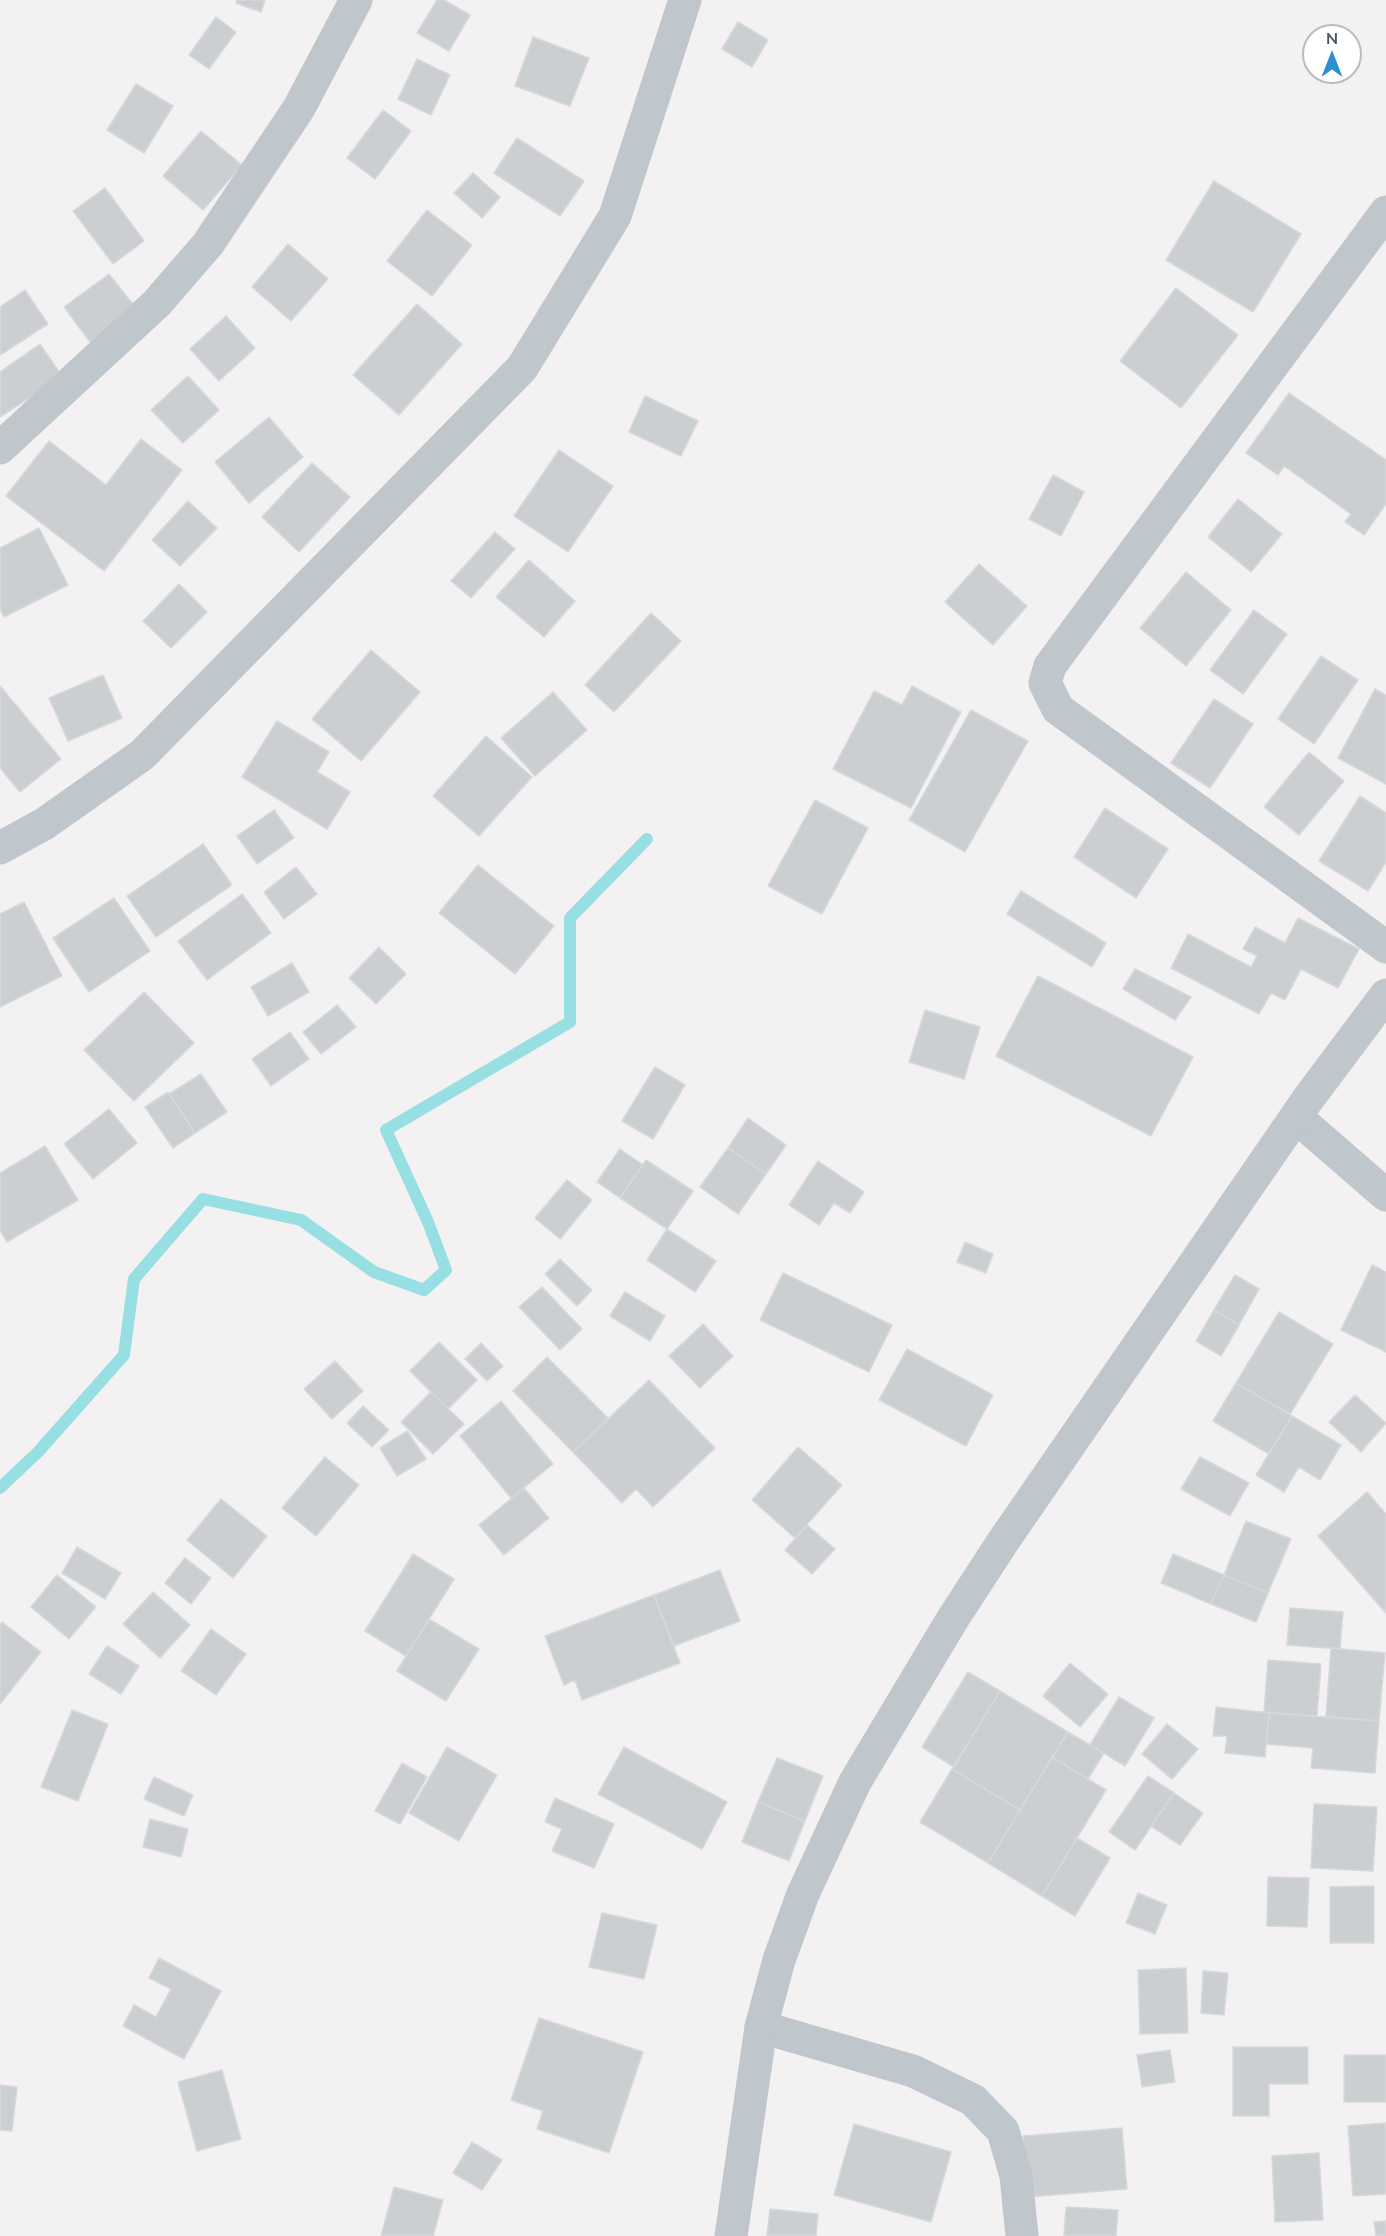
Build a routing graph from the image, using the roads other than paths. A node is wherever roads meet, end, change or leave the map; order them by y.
1 (356, 0) edge
2 (684, 0) edge
3 (1386, 212) edge
4 (0, 447) edge
5 (0, 848) edge
6 (1386, 947) edge
7 (1386, 994) edge
8 (1296, 1117) junction
9 (1386, 1195) edge
10 (761, 2027) junction
11 (731, 2236) edge
12 (1022, 2236) edge

1 - 4 street
2 - 5 street
3 - 6 street
7 - 8 street
8 - 9 street
8 - 10 street
10 - 11 street
10 - 12 street

